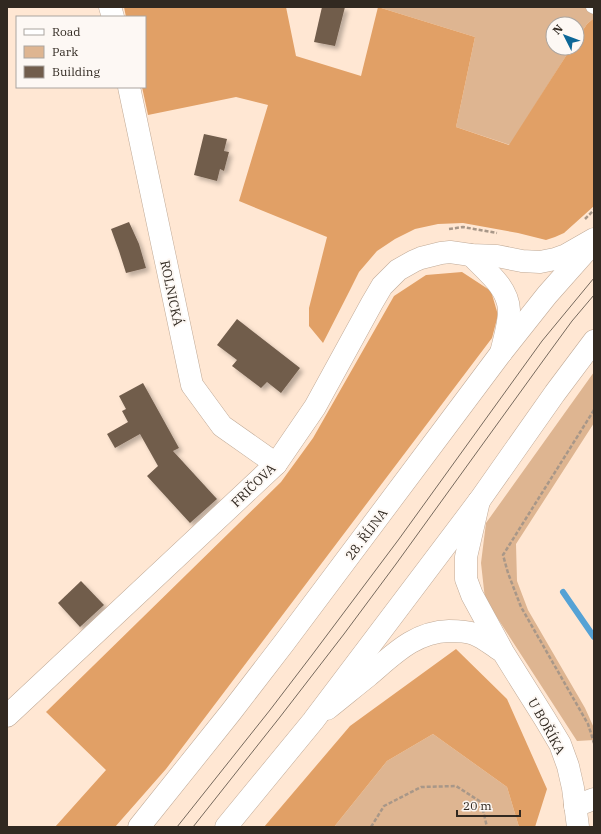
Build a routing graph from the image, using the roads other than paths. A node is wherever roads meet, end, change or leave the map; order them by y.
1 (129, 88) edge
2 (594, 240) edge
3 (471, 255) junction
4 (594, 341) edge
5 (501, 353) junction
6 (276, 464) junction
7 (480, 501) junction
8 (503, 652) junction
9 (7, 716) edge
10 (313, 721) junction
11 (585, 803) edge
12 (139, 827) edge
13 (226, 827) edge
14 (565, 827) edge
15 (578, 827) edge

1 - 6 street, ROLNICKÁ
2 - 3 street, FRIČOVA
2 - 5 street, 28. ŘÍJNA
3 - 5 street
3 - 6 street, FRIČOVA
4 - 7 street
5 - 12 street, 28. ŘÍJNA
6 - 9 street, FRIČOVA
7 - 8 street, U BOŘÍKA
7 - 10 street
8 - 10 street
8 - 11 street, U BOŘÍKA
10 - 13 street
11 - 14 street
11 - 15 street, U BOŘÍKA

